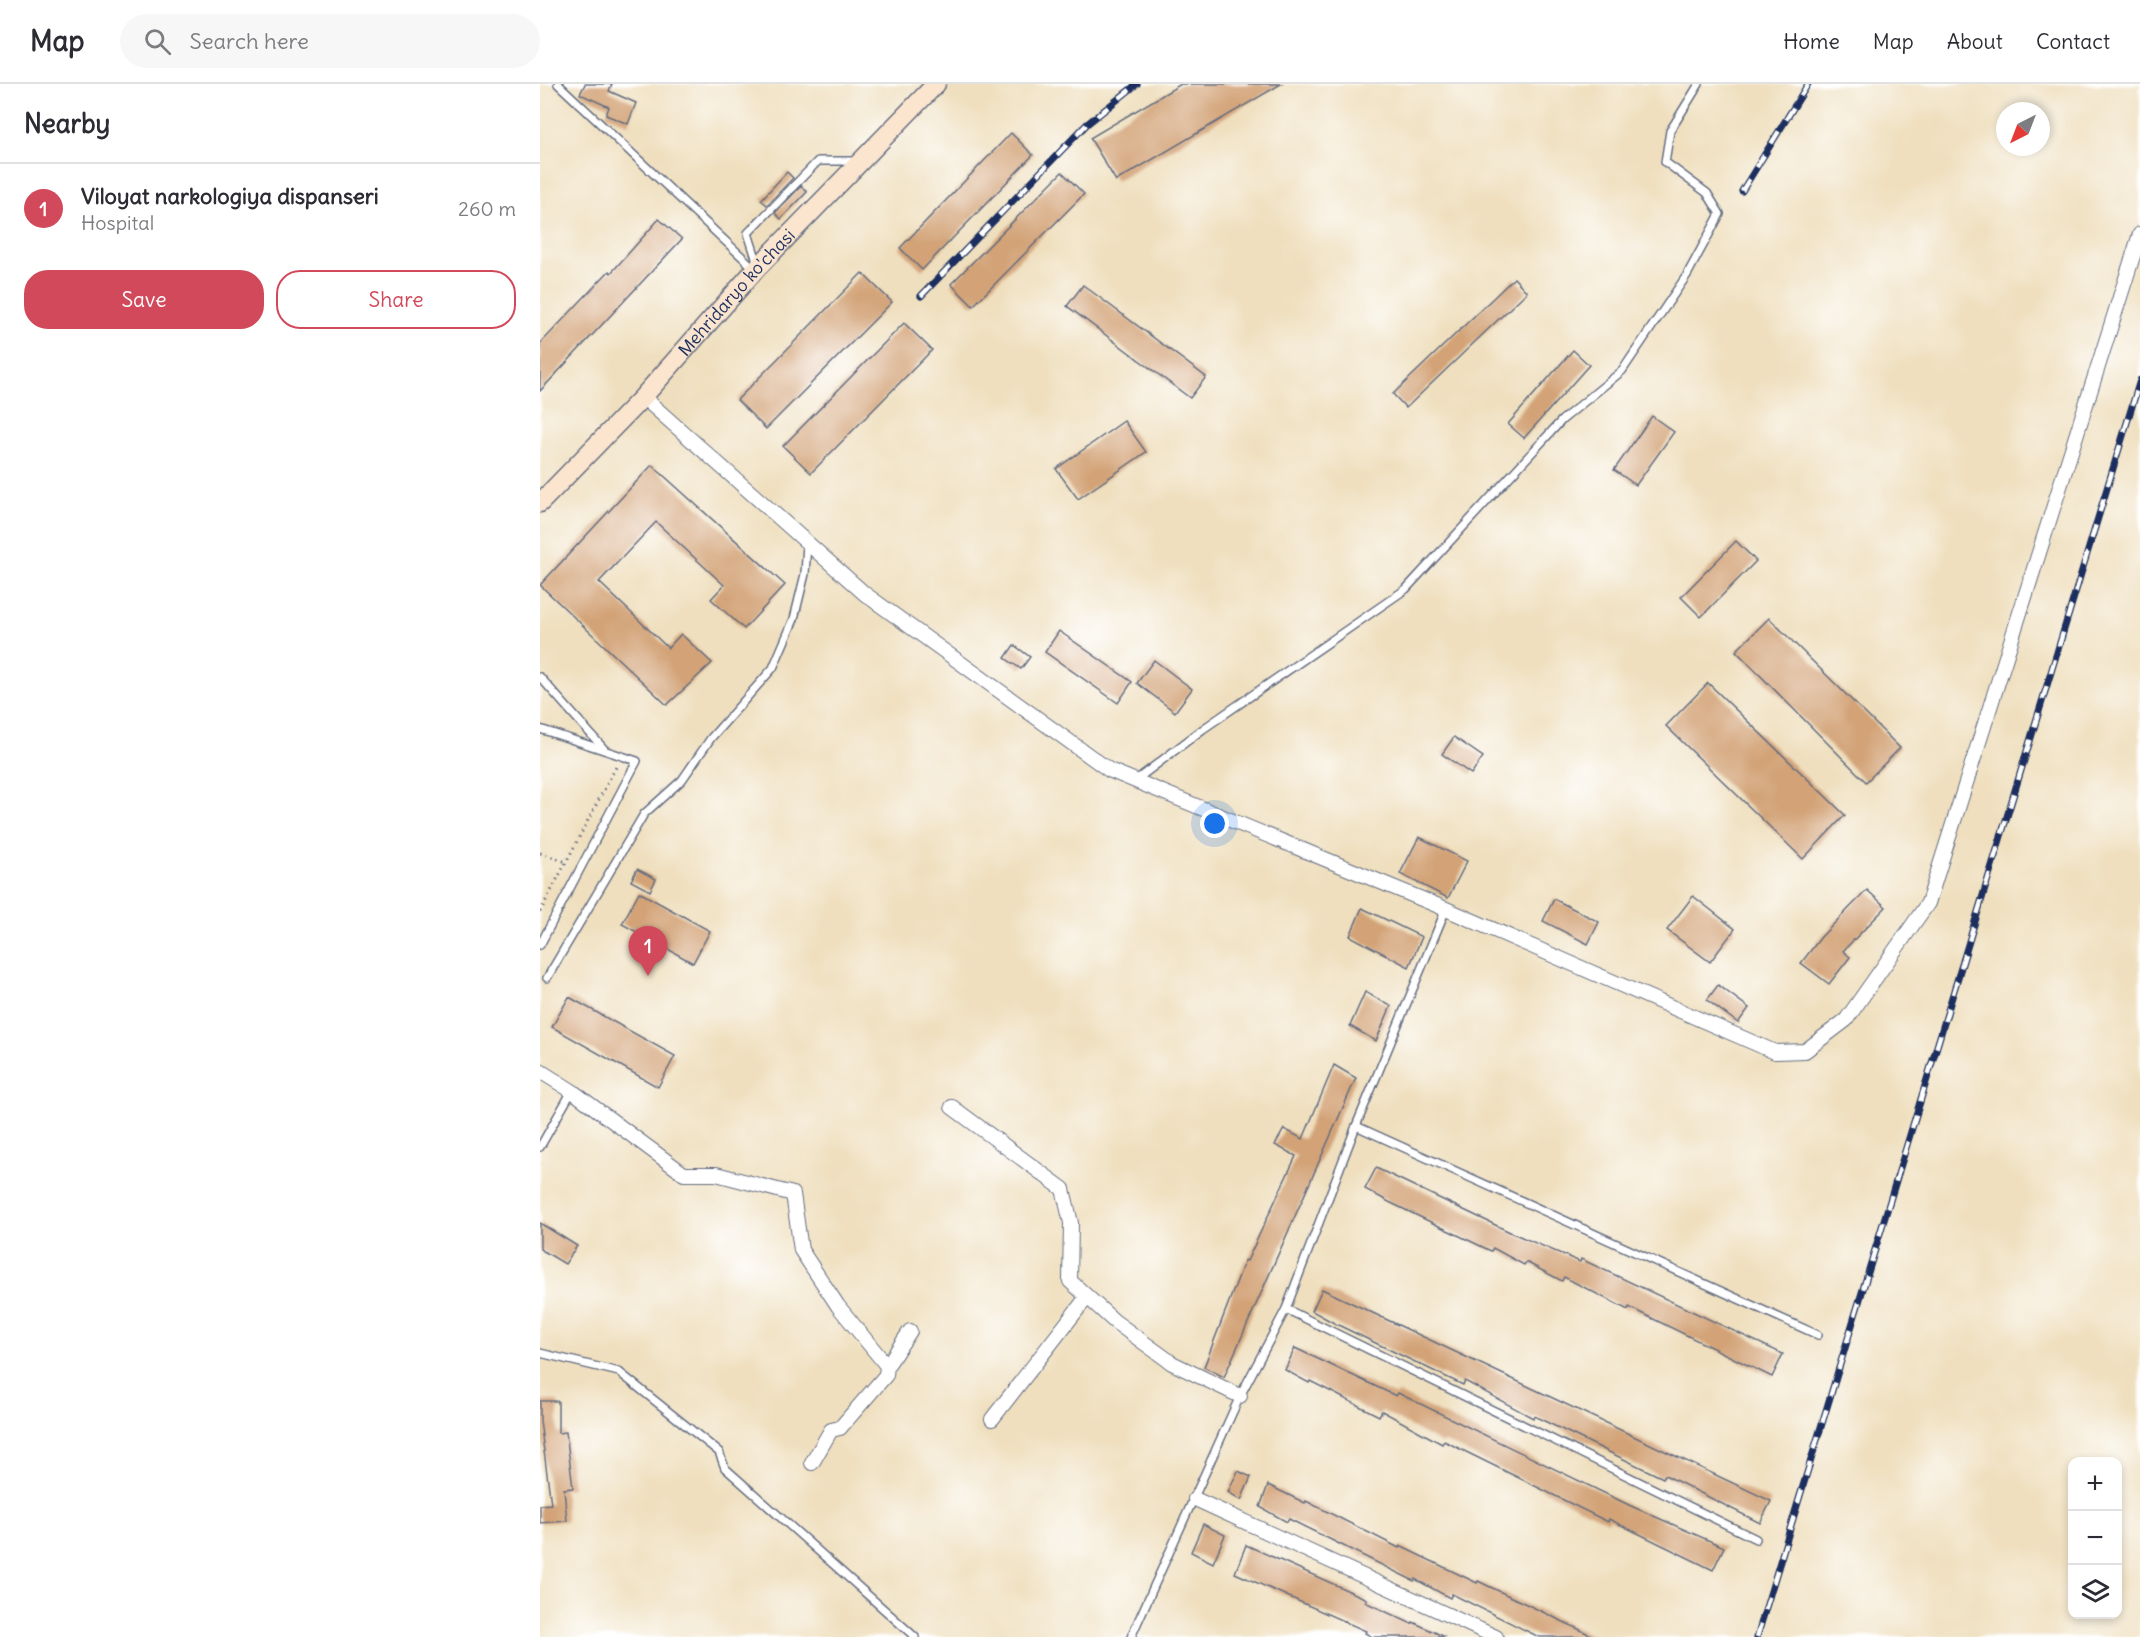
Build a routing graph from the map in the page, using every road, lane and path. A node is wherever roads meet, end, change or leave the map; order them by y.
1 (558, 84) edge
2 (936, 84) edge
3 (1699, 84) edge
4 (862, 161) junction
5 (2140, 234) edge
6 (757, 268) junction
7 (643, 397) junction
8 (540, 503) edge
9 (807, 544) junction
10 (540, 677) edge
11 (540, 729) edge
12 (605, 751) junction
13 (622, 756) junction
14 (1134, 782) junction
15 (540, 853) edge
16 (567, 862) junction
17 (1446, 909) junction
18 (540, 912) edge
19 (540, 945) edge
20 (547, 978) dead end
21 (540, 1071) edge
22 (572, 1091) junction
23 (952, 1107) dead end
24 (1356, 1126) junction
25 (540, 1147) edge
26 (1088, 1297) junction
27 (1286, 1309) junction
28 (910, 1331) dead end
29 (1818, 1335) dead end
30 (540, 1353) edge
31 (886, 1366) junction
32 (1240, 1396) junction
33 (992, 1419) dead end
34 (812, 1463) dead end
35 (1195, 1499) junction
36 (1756, 1539) dead end
37 (915, 1637) edge
38 (1131, 1637) edge
39 (1496, 1637) edge

1 - 6 lane
2 - 4 main road, Мehridaryo ko'chasi
3 - 14 lane
4 - 6 main road, Мehridaryo ko'chasi
4 - 6 lane
5 - 17 street
6 - 7 main road, Мehridaryo ko'chasi
7 - 8 main road, Мehridaryo ko'chasi
7 - 9 street
9 - 14 street
9 - 20 lane
10 - 12 lane
11 - 12 lane
12 - 13 lane
13 - 16 path
13 - 19 lane
14 - 17 street
15 - 16 path
16 - 18 path
17 - 24 lane
21 - 22 street
22 - 25 lane
22 - 31 street
23 - 26 street
24 - 27 lane
24 - 29 lane
26 - 32 street
26 - 33 street
27 - 32 lane
27 - 36 lane
28 - 31 street
30 - 37 lane
31 - 34 street
32 - 35 lane
35 - 38 lane
35 - 39 street

